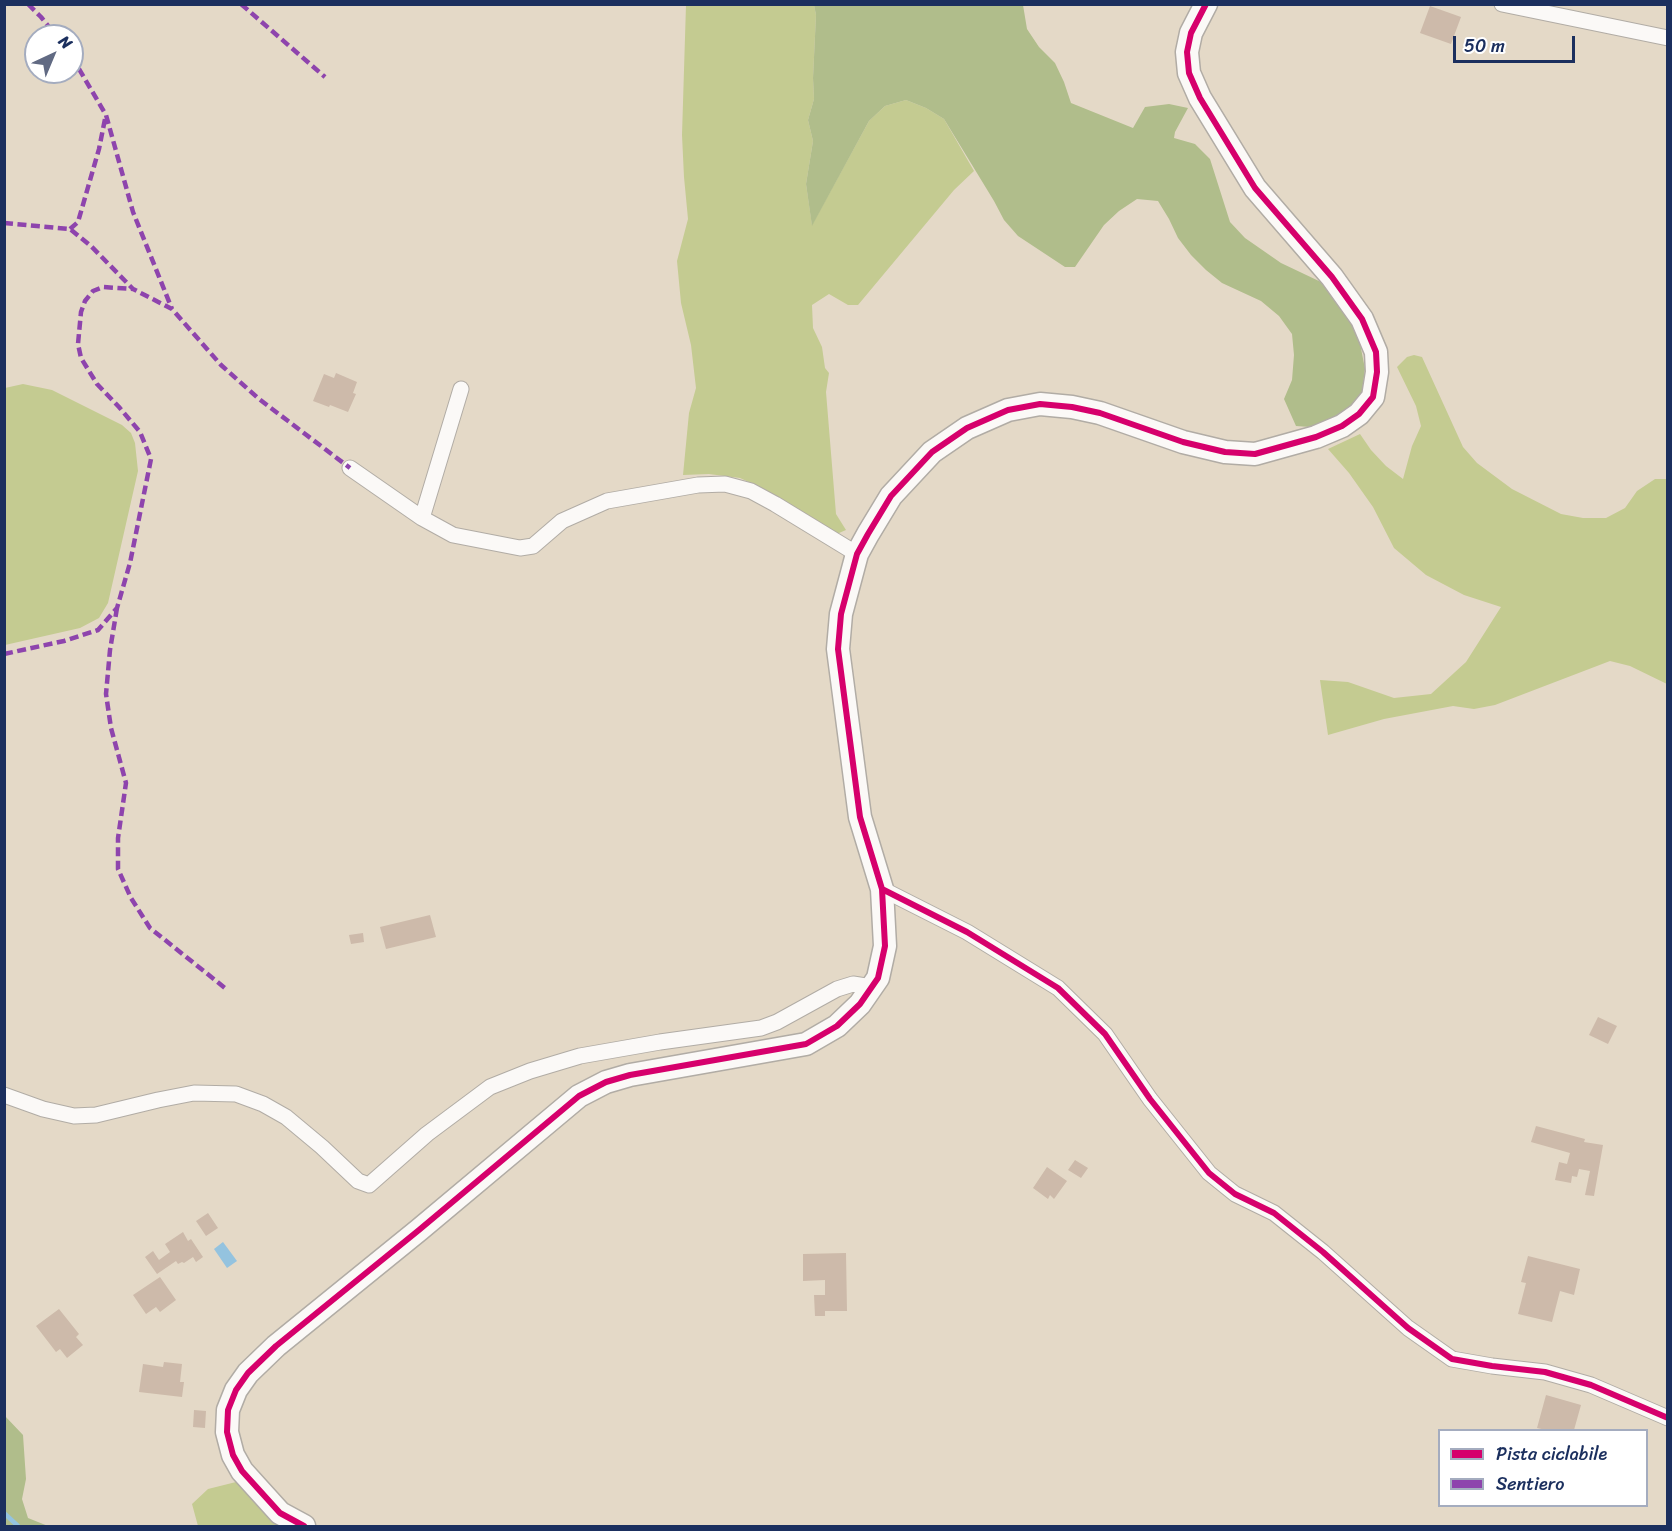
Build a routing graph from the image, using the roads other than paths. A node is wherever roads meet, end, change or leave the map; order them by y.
1 (1206, 4) edge
2 (1502, 4) edge
3 (1668, 38) edge
4 (461, 389) dead end
5 (350, 468) dead end
6 (422, 518) junction
7 (857, 554) junction
8 (882, 889) junction
9 (872, 987) junction
10 (4, 1095) edge
11 (1668, 1418) edge
12 (304, 1527) edge

1 - 7 street
2 - 3 street
4 - 6 street
5 - 6 street
6 - 7 street
7 - 8 street
8 - 9 street
8 - 11 street
9 - 10 street
9 - 12 street

